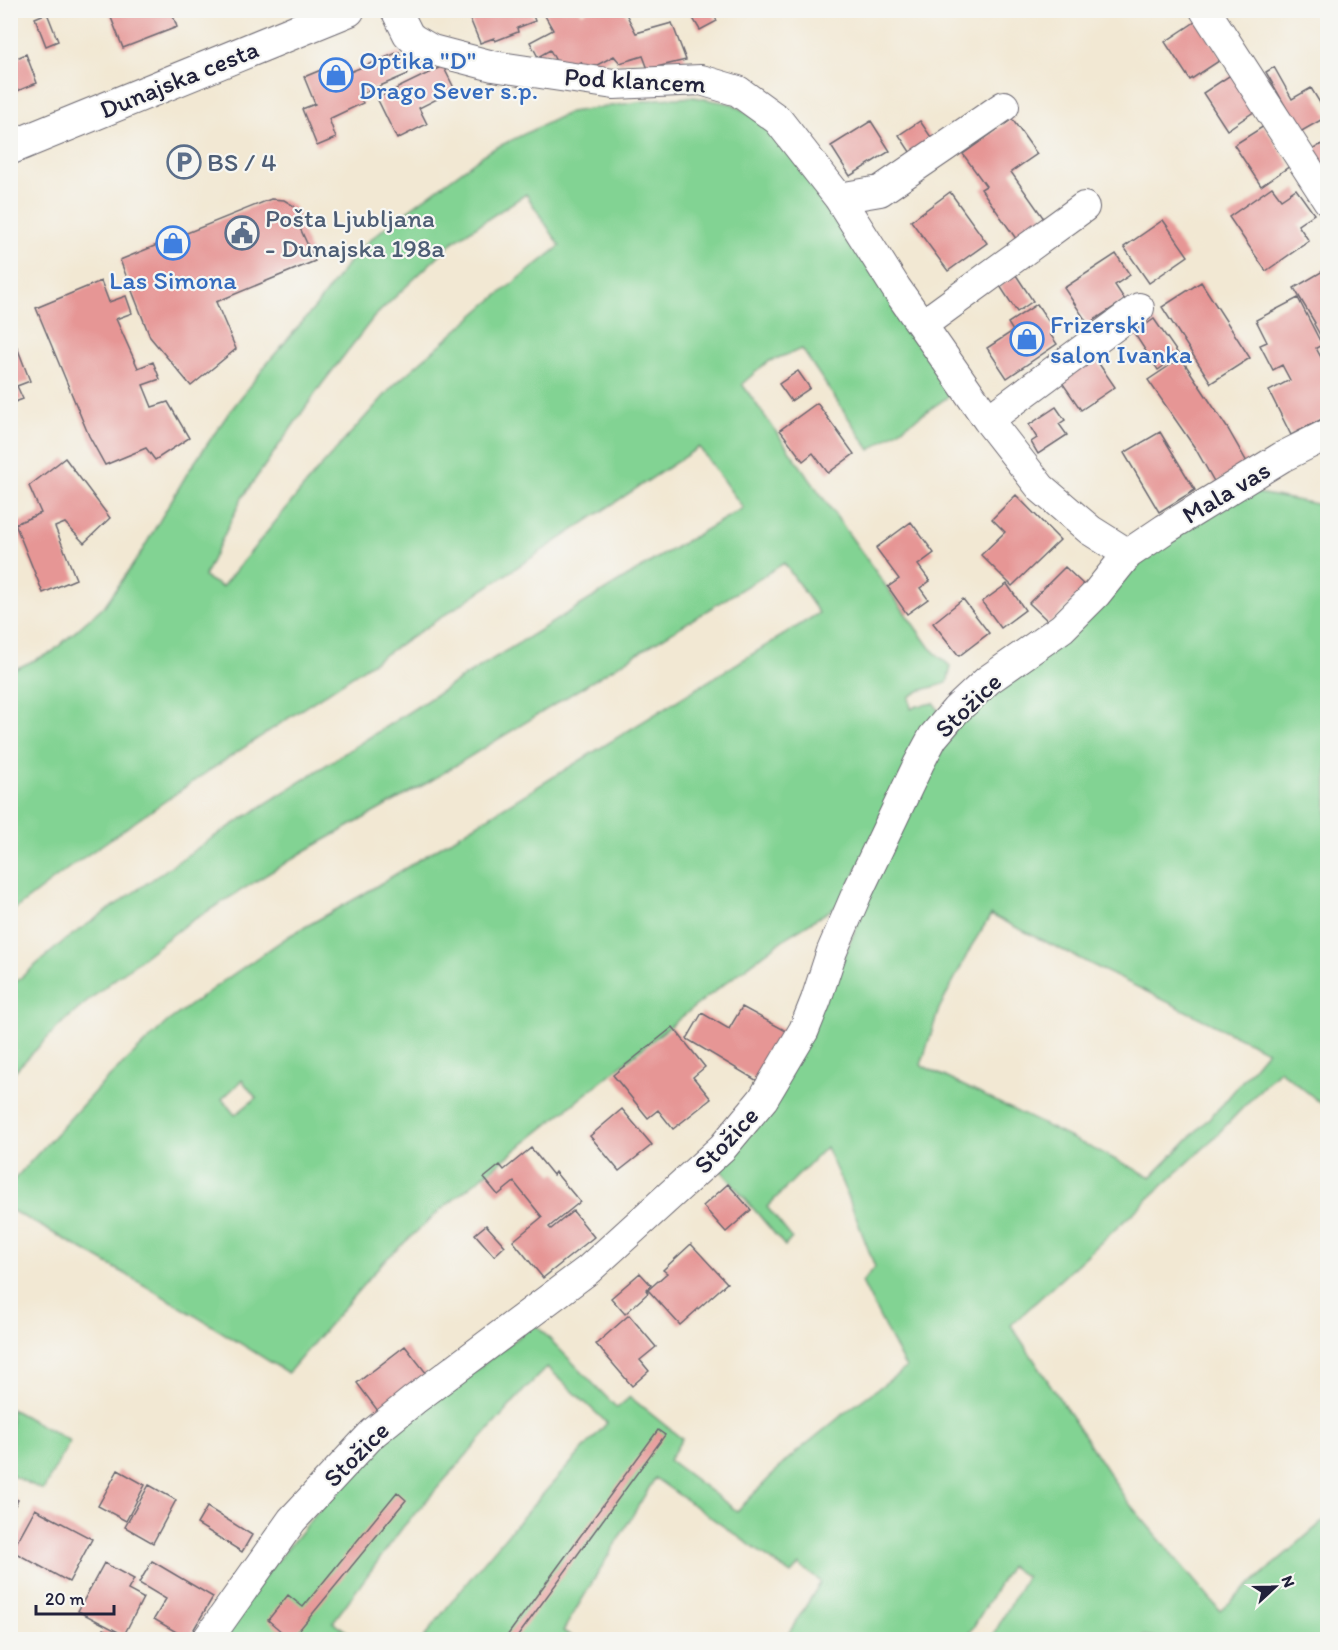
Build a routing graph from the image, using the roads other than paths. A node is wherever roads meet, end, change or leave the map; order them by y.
1 (348, 10) edge
2 (396, 10) edge
3 (1206, 10) edge
4 (1004, 106) dead end
5 (10, 148) edge
6 (839, 198) junction
7 (1328, 200) edge
8 (1084, 207) dead end
9 (1139, 308) dead end
10 (922, 325) junction
11 (988, 420) junction
12 (1328, 434) edge
13 (1128, 554) junction
14 (207, 1640) edge

1 - 5 main road, Dunajska cesta
2 - 6 street, Pod klancem
3 - 7 street
4 - 6 street
6 - 10 street, Pod klancem
8 - 10 street
9 - 11 street
10 - 11 street, Pod klancem
11 - 13 street, Pod klancem
12 - 13 street, Mala vas
13 - 14 street, Stožice

